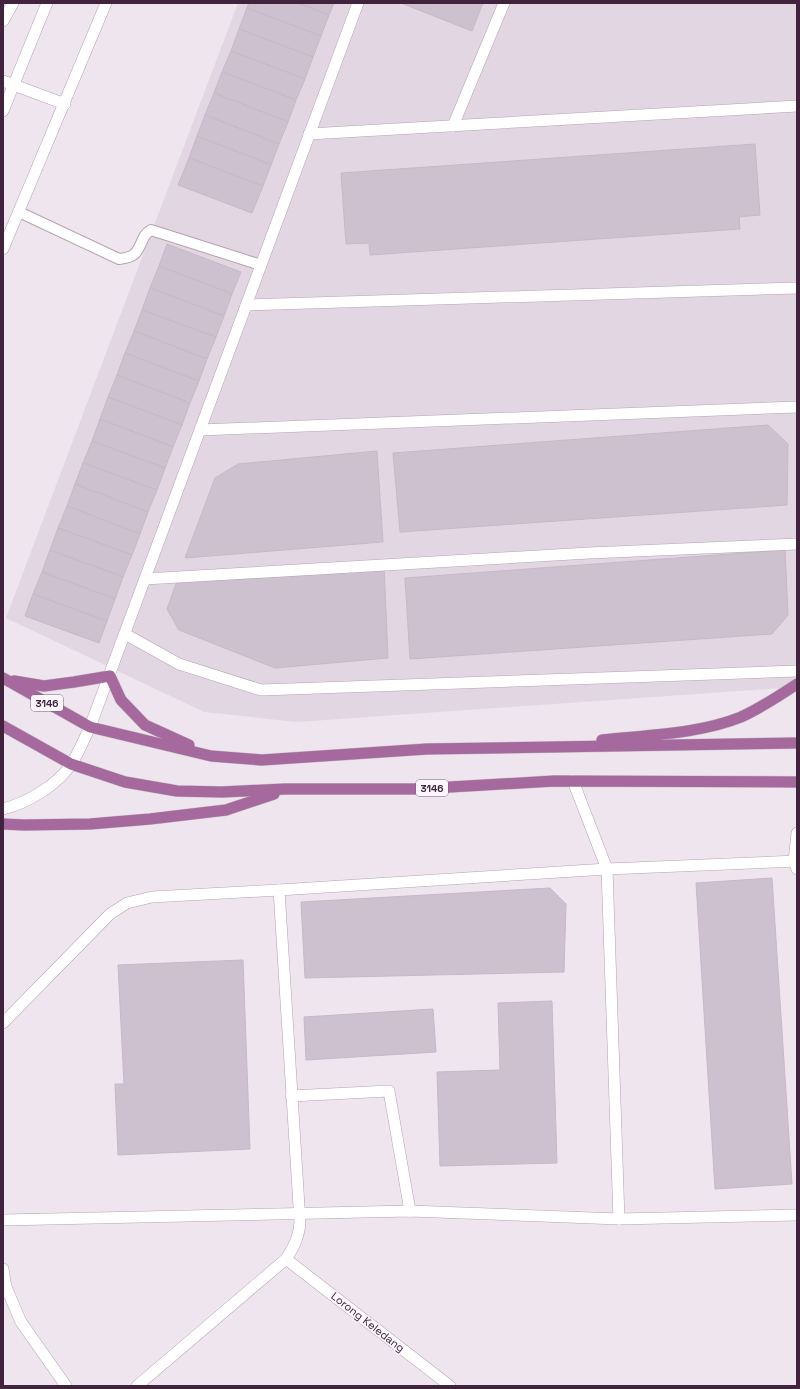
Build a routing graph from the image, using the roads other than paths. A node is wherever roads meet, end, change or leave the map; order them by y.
1 (13, 3) edge
2 (47, 3) edge
3 (106, 3) edge
4 (358, 3) edge
5 (504, 3) edge
6 (3, 20) edge
7 (3, 80) edge
8 (14, 85) junction
9 (65, 104) junction
10 (797, 106) edge
11 (3, 111) edge
12 (453, 126) junction
13 (309, 134) junction
14 (19, 212) junction
15 (3, 249) edge
16 (261, 265) junction
17 (797, 288) edge
18 (246, 305) junction
19 (797, 407) edge
20 (200, 430) junction
21 (797, 544) edge
22 (145, 579) junction
23 (125, 634) junction
24 (797, 672) edge
25 (110, 676) junction
26 (4, 679) edge
27 (797, 684) edge
28 (3, 726) edge
29 (90, 727) junction
30 (797, 743) edge
31 (517, 748) junction
32 (211, 756) junction
33 (72, 764) junction
34 (574, 781) junction
35 (797, 782) edge
36 (285, 790) junction
37 (3, 809) edge
38 (3, 824) edge
39 (797, 833) edge
40 (796, 863) edge
41 (607, 869) junction
42 (279, 890) junction
43 (3, 1023) edge
44 (291, 1096) junction
45 (410, 1211) junction
46 (298, 1214) junction
47 (797, 1215) edge
48 (619, 1218) junction
49 (3, 1220) edge
50 (286, 1259) junction
51 (3, 1269) edge
52 (66, 1386) edge
53 (137, 1386) edge
54 (450, 1386) edge

1 - 6 street
2 - 8 street
3 - 9 street
4 - 13 street
5 - 12 street
7 - 8 street
8 - 9 street
8 - 11 street
9 - 14 street
10 - 12 street
12 - 13 street
13 - 16 street
14 - 15 street
14 - 16 lane
16 - 18 street
17 - 18 street
18 - 20 street
19 - 20 street
20 - 22 street
21 - 22 street
22 - 23 street
23 - 24 street
23 - 25 street
25 - 26 main road
25 - 29 street
25 - 32 main road
26 - 29 main road, 3146
27 - 31 main road
28 - 33 main road, 3146
29 - 32 main road, 3146
29 - 33 street
30 - 31 main road, 3146
31 - 32 main road, 3146
33 - 36 main road, 3146
33 - 37 street
34 - 35 main road, 3146
34 - 36 main road, 3146
34 - 41 street
36 - 38 main road
39 - 40 street
40 - 41 street
41 - 42 street
41 - 48 street
42 - 43 street
42 - 44 street
44 - 45 street
44 - 46 street
45 - 46 street
45 - 48 street
46 - 49 street
46 - 50 street
47 - 48 street
50 - 53 street
50 - 54 street, Lorong Keledang
51 - 52 street

